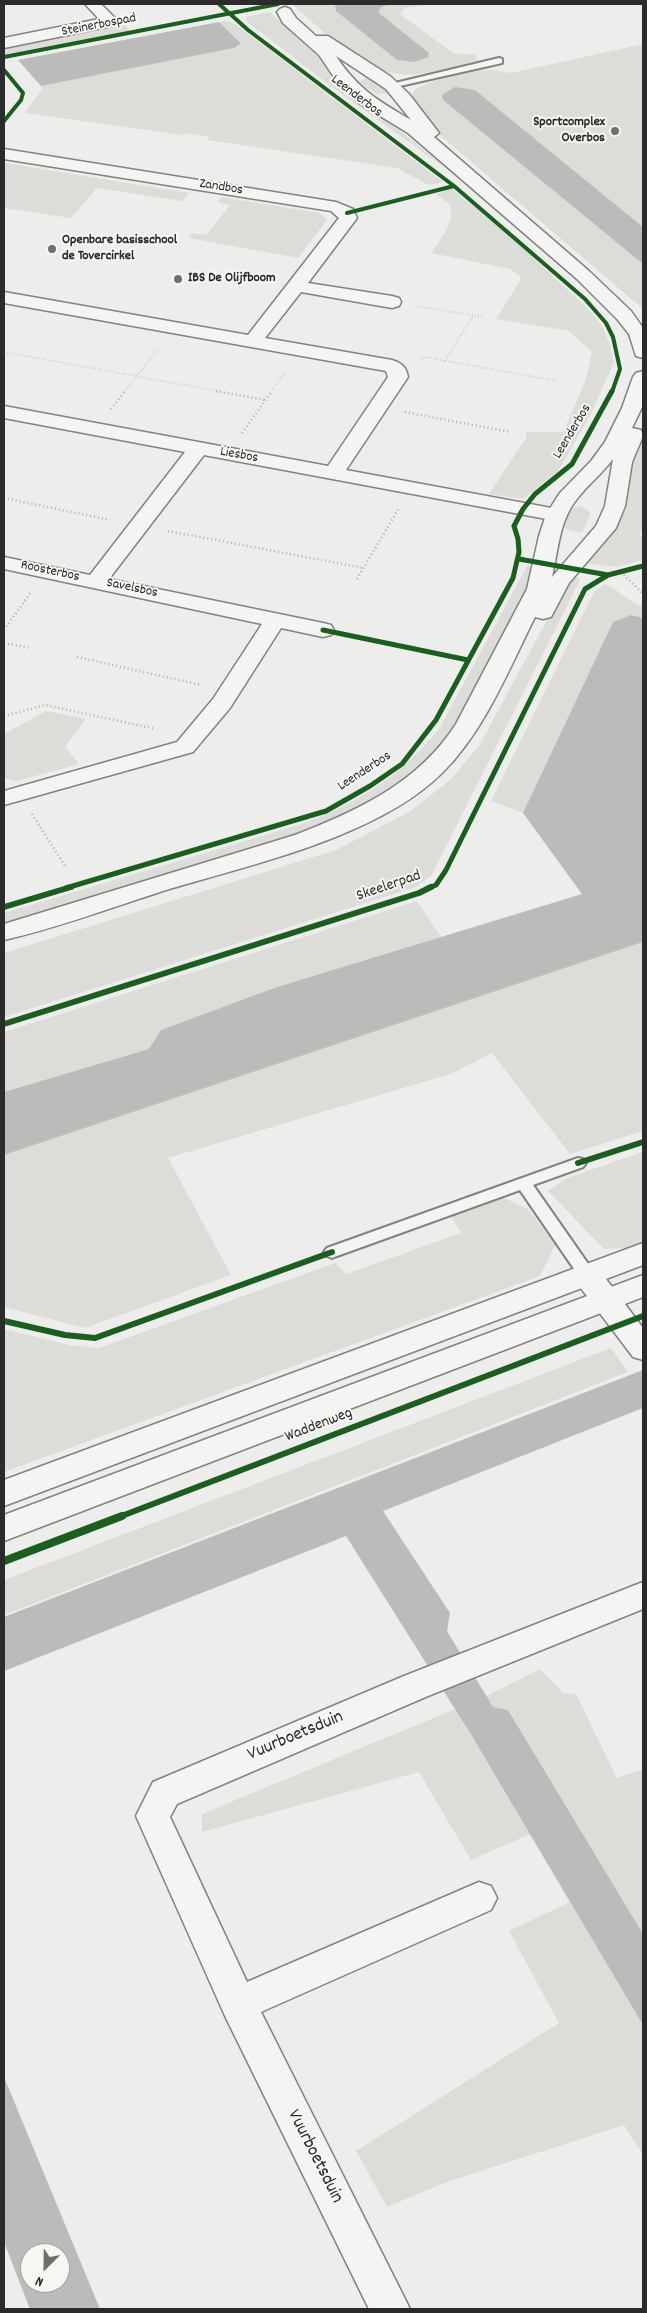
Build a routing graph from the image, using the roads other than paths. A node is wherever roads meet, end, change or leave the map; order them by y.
1 (93, 4) edge
2 (280, 8) edge
3 (4, 43) edge
4 (499, 61) dead end
5 (374, 72) junction
6 (342, 77) junction
7 (396, 90) junction
8 (364, 100) junction
9 (4, 154) edge
10 (296, 286) junction
11 (392, 302) road end
12 (7, 303) edge
13 (643, 322) edge
14 (252, 342) junction
15 (643, 352) edge
16 (643, 377) edge
17 (4, 412) edge
18 (643, 414) edge
19 (198, 449) junction
20 (333, 473) junction
21 (603, 499) junction
22 (558, 516) junction
23 (591, 547) junction
24 (4, 563) edge
25 (95, 582) junction
26 (275, 620) junction
27 (323, 630) dead end
28 (11, 796) edge
29 (4, 932) edge
30 (4, 945) edge
31 (578, 1163) dead end
32 (523, 1183) junction
33 (332, 1252) dead end
34 (643, 1254) edge
35 (587, 1274) junction
36 (643, 1286) edge
37 (607, 1300) junction
38 (643, 1349) edge
39 (4, 1493) edge
40 (4, 1528) edge
41 (643, 1595) edge
42 (479, 1898) dead end
43 (238, 2004) junction
44 (390, 2309) edge

1 - 3 street
2 - 5 street, Leenderbos
2 - 6 street, Leenderbos
4 - 7 lane
5 - 6 street
5 - 7 street, Leenderbos
6 - 8 street, Leenderbos
7 - 8 street
7 - 13 street, Leenderbos
8 - 15 street, Leenderbos
9 - 10 street, Zandbos
10 - 11 street
10 - 14 street, Zandbos
12 - 14 street
14 - 20 street
16 - 22 street
17 - 19 street, Liesbos
18 - 21 street
19 - 20 street, Liesbos
19 - 25 street, Savelsbos
20 - 22 street, Liesbos
21 - 22 street
21 - 23 street
22 - 23 street
22 - 29 street
23 - 30 street
24 - 25 street, Roosterbos
25 - 26 street, Savelsbos
26 - 27 street, Savelsbos
26 - 28 street
31 - 32 lane
32 - 33 lane
32 - 35 lane
34 - 35 street
35 - 37 street
35 - 39 street
36 - 37 street, Waddenweg
37 - 38 street
37 - 40 street, Waddenweg
41 - 43 street, Vuurboetsduin
42 - 43 street
43 - 44 street, Vuurboetsduin

